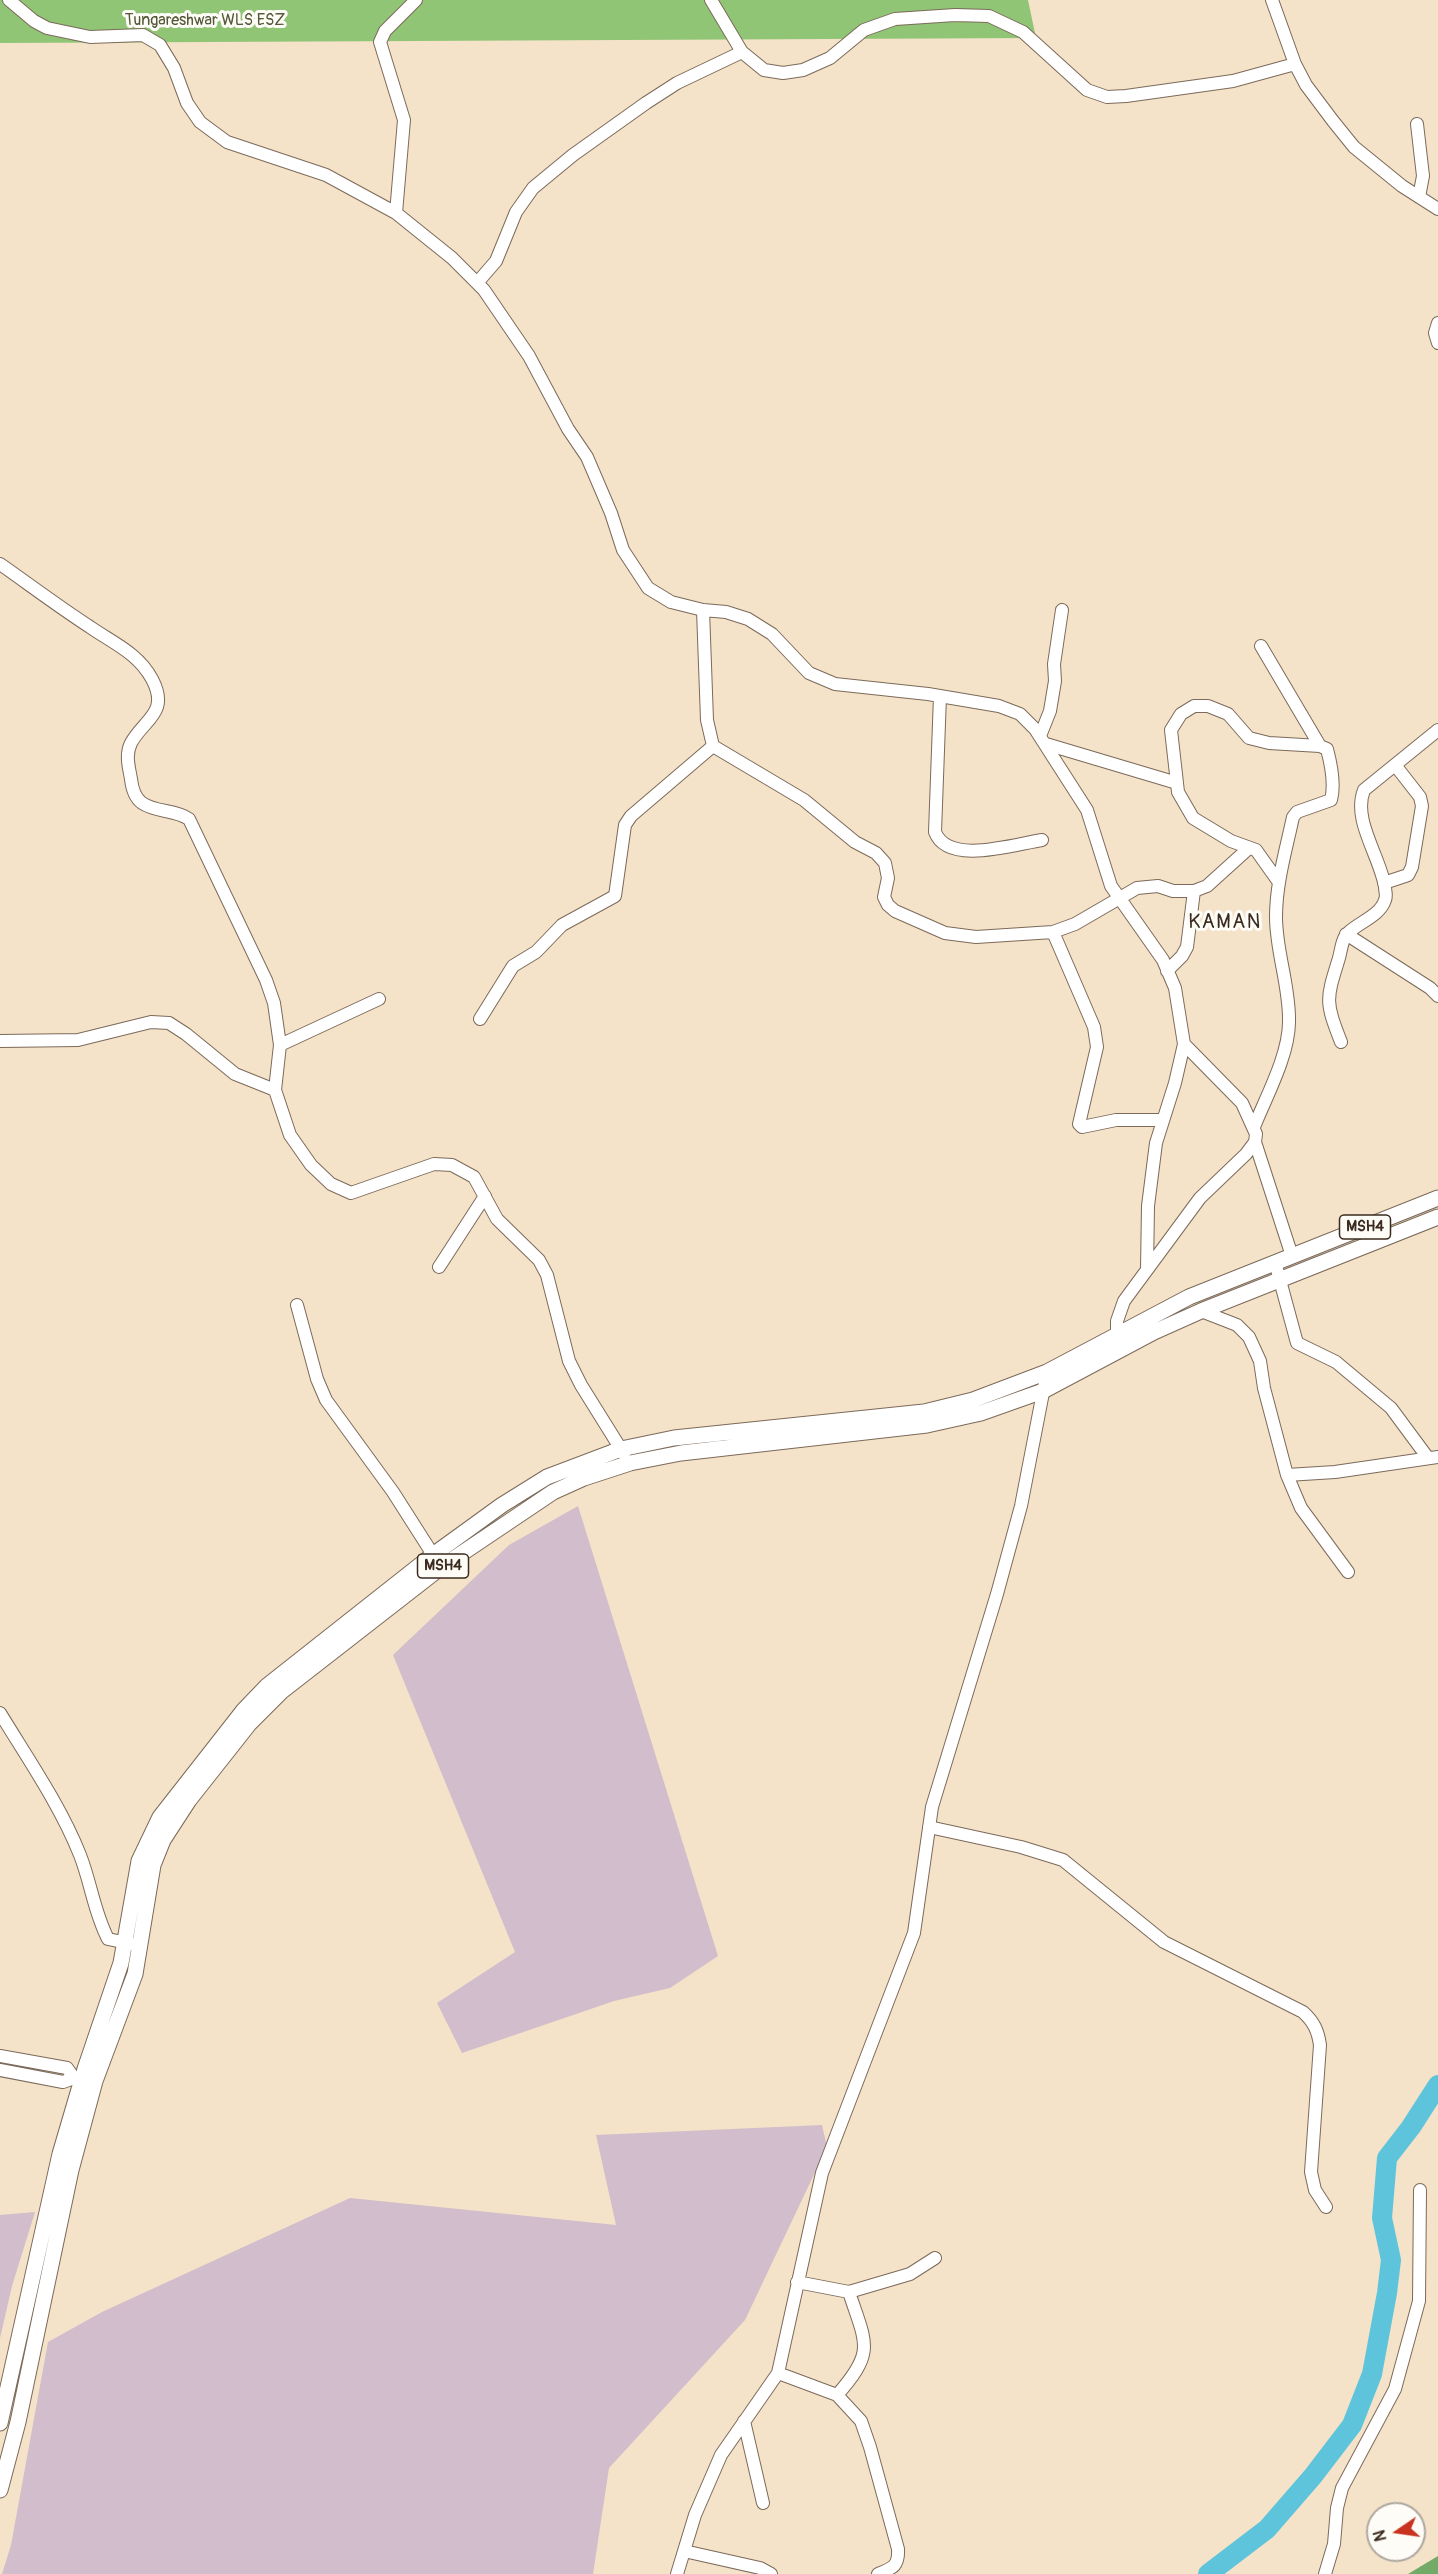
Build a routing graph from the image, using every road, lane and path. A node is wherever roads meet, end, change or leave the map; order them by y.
1 (9, 0) edge
2 (416, 0) edge
3 (711, 0) edge
4 (1272, 0) edge
5 (742, 52) junction
6 (1295, 64) junction
7 (1417, 124) dead end
8 (1419, 197) junction
9 (1438, 209) edge
10 (396, 213) junction
11 (477, 283) junction
12 (1438, 323) edge
13 (1438, 343) edge
14 (0, 564) edge
15 (703, 610) junction
16 (1062, 610) dead end
17 (1261, 646) dead end
18 (940, 696) junction
19 (1438, 730) edge
20 (1043, 740) junction
21 (713, 746) junction
22 (1320, 746) junction
23 (1395, 765) junction
24 (1178, 783) junction
25 (1042, 840) dead end
26 (1250, 848) junction
27 (1278, 881) junction
28 (1384, 883) junction
29 (1194, 891) junction
30 (1121, 898) junction
31 (1053, 932) junction
32 (1346, 934) junction
33 (1167, 971) junction
34 (1438, 996) edge
35 (379, 999) dead end
36 (480, 1019) dead end
37 (0, 1041) edge
38 (1341, 1042) dead end
39 (1184, 1044) junction
40 (280, 1045) junction
41 (275, 1090) junction
42 (1163, 1120) junction
43 (1254, 1127) junction
44 (1255, 1142) junction
45 (485, 1196) junction
46 (1438, 1197) edge
47 (1438, 1217) edge
48 (1292, 1256) junction
49 (1275, 1262) junction
50 (439, 1267) dead end
51 (1147, 1269) junction
52 (1280, 1278) junction
53 (297, 1305) dead end
54 (1201, 1311) junction
55 (1116, 1334) junction
56 (1117, 1352) junction
57 (1047, 1372) junction
58 (1043, 1391) junction
59 (621, 1449) junction
60 (1433, 1458) edge
61 (630, 1463) junction
62 (1287, 1475) junction
63 (437, 1561) junction
64 (1348, 1572) dead end
65 (0, 1713) edge
66 (929, 1827) junction
67 (132, 1944) junction
68 (0, 2056) edge
69 (0, 2070) edge
70 (84, 2079) junction
71 (1420, 2190) dead end
72 (1326, 2207) dead end
73 (935, 2258) dead end
74 (797, 2282) junction
75 (849, 2292) junction
76 (778, 2373) junction
77 (837, 2395) junction
78 (744, 2421) junction
79 (0, 2423) edge
80 (0, 2490) edge
81 (763, 2503) dead end
82 (684, 2551) junction
83 (677, 2574) edge
84 (771, 2574) edge
85 (878, 2574) edge
86 (1325, 2574) edge

1 - 10 street
2 - 10 street
3 - 5 street
4 - 6 street
5 - 6 street
5 - 11 street
6 - 8 street
7 - 8 street
8 - 9 street
10 - 11 street
11 - 15 street
12 - 13 street
14 - 40 street
15 - 18 street
15 - 21 street
16 - 20 street
17 - 22 street
18 - 20 street
18 - 25 street
19 - 23 street
20 - 24 street
20 - 30 street
21 - 31 street
21 - 36 street
22 - 24 street
22 - 27 street
23 - 28 street
23 - 28 street
24 - 26 street
26 - 27 street
26 - 29 street
27 - 43 street
28 - 32 street
29 - 30 street
29 - 33 street
30 - 31 street
30 - 33 street
31 - 42 street
32 - 34 street
32 - 38 street
33 - 39 street
35 - 40 street
37 - 41 street
39 - 42 street
39 - 43 street
40 - 41 street
41 - 45 street
42 - 51 street
43 - 44 street
44 - 48 street
44 - 51 street
45 - 50 street
45 - 59 street
46 - 48 main road, MSH4
47 - 52 main road, MSH4
48 - 49 main road, MSH4
49 - 52 street
49 - 55 main road, MSH4
51 - 55 street
52 - 54 main road, MSH4
52 - 60 street
53 - 63 street
54 - 56 main road, MSH4
54 - 62 street
55 - 56 street
55 - 57 main road, MSH4
56 - 58 main road, MSH4
57 - 58 street
57 - 59 main road, MSH4
58 - 61 main road, MSH4
58 - 66 street
59 - 61 street
59 - 63 main road, MSH4
60 - 62 street
61 - 63 main road, MSH4
62 - 64 street
63 - 67 main road, MSH4
65 - 67 street
66 - 72 street
66 - 74 street
67 - 70 main road, MSH4
68 - 70 street
69 - 70 street
70 - 79 main road, MSH4
70 - 80 main road, MSH4
71 - 86 street
73 - 75 street
74 - 75 street
74 - 76 street
75 - 77 street
76 - 77 street
76 - 78 street
77 - 85 street
78 - 81 street
78 - 82 street
82 - 83 street
82 - 84 street

